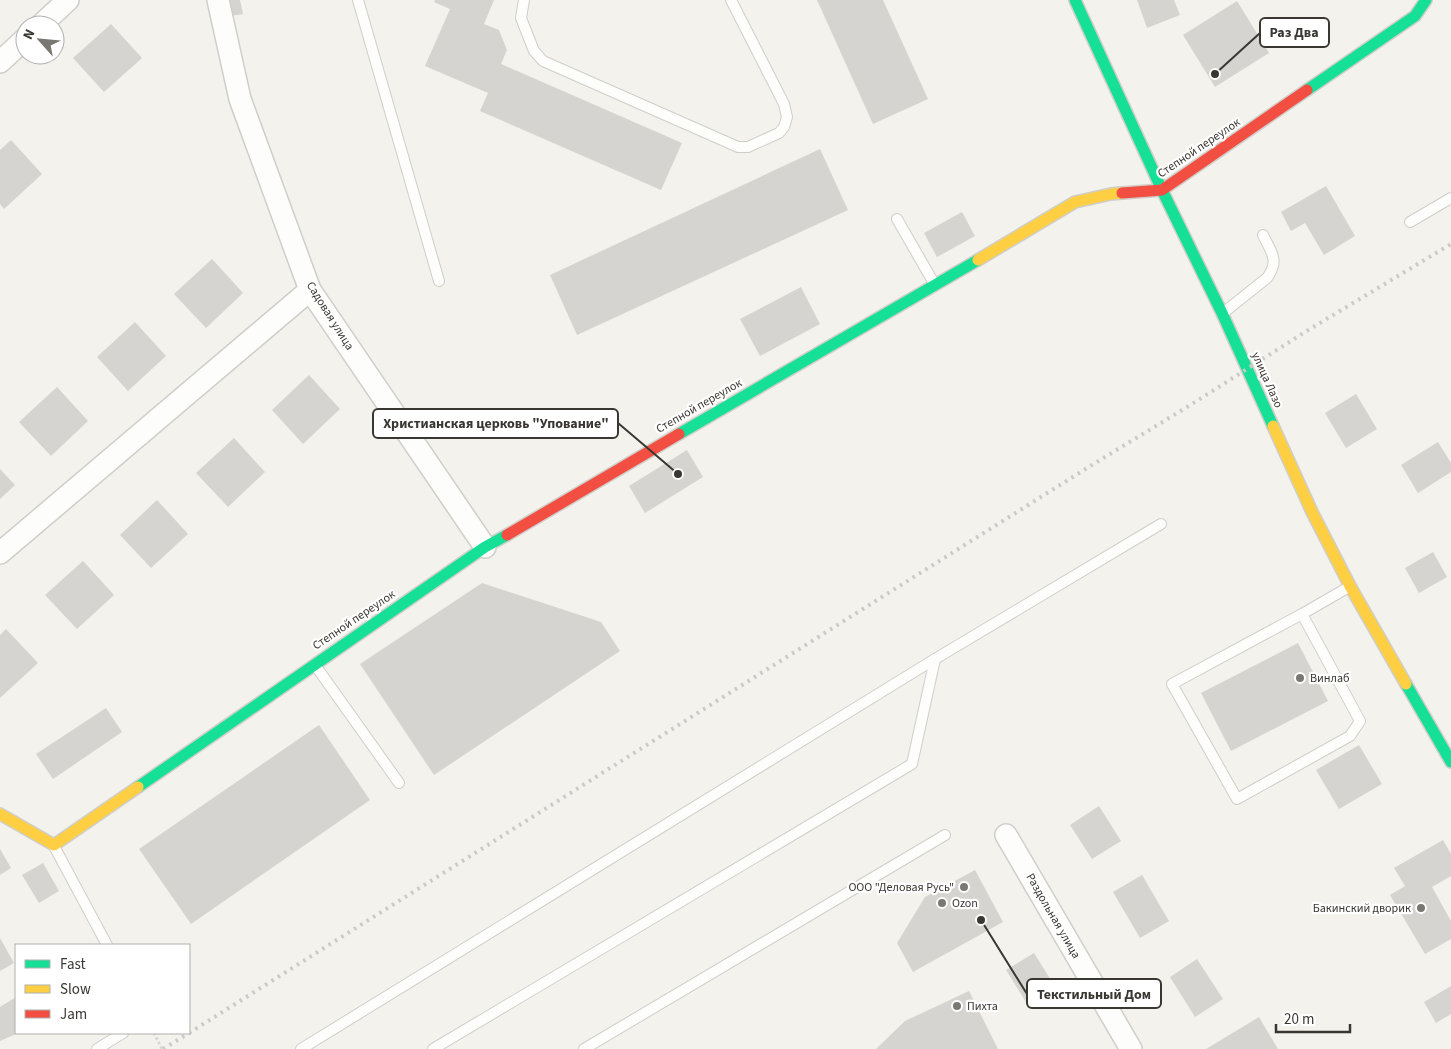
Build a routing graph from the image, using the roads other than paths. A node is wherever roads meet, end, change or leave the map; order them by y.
1 (68, 0) edge
2 (218, 0) edge
3 (358, 0) edge
4 (524, 0) edge
5 (731, 0) edge
6 (1075, 0) edge
7 (1426, 0) edge
8 (51, 15) edge
9 (15, 48) edge
10 (0, 62) edge
11 (1162, 190) junction
12 (1451, 198) edge
13 (896, 219) dead end
14 (1410, 222) dead end
15 (1263, 235) dead end
16 (439, 281) dead end
17 (936, 286) junction
18 (310, 290) junction
19 (1222, 313) junction
20 (1160, 524) dead end
21 (485, 547) junction
22 (0, 553) edge
23 (1350, 586) junction
24 (1302, 614) junction
25 (935, 659) junction
26 (314, 664) junction
27 (1451, 762) edge
28 (399, 783) dead end
29 (0, 814) edge
30 (945, 835) dead end
31 (1006, 835) dead end
32 (54, 845) junction
33 (106, 944) edge
34 (121, 1034) edge
35 (98, 1049) edge
36 (301, 1049) edge
37 (433, 1049) edge
38 (584, 1049) edge
39 (1130, 1049) edge

1 - 8 street
2 - 18 street, Садовая улица
3 - 16 lane
4 - 5 lane
6 - 11 street, улица Лазо
7 - 11 street, Степной переулок
9 - 10 street
11 - 17 street, Степной переулок
11 - 19 street, улица Лазо
12 - 14 lane
13 - 17 lane
15 - 19 lane
17 - 21 street, Степной переулок
18 - 21 street, Садовая улица
18 - 22 street
19 - 23 street, улица Лазо
20 - 25 lane
21 - 26 street, Степной переулок
23 - 24 lane
23 - 27 street, улица Лазо
24 - 24 lane
25 - 36 lane
25 - 37 lane
26 - 28 lane
26 - 32 street, Степной переулок
29 - 32 street
30 - 38 lane
31 - 39 street, Раздольная улица
32 - 33 lane
34 - 35 lane

